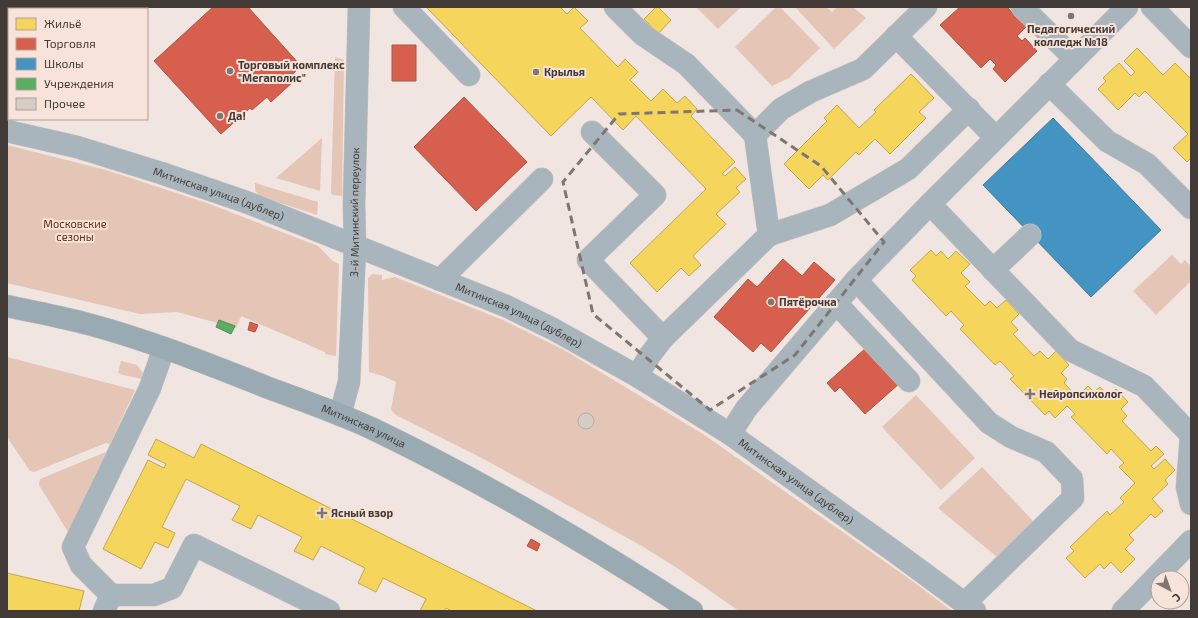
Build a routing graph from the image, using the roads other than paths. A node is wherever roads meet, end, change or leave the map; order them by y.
1 (359, 7) edge
2 (404, 7) edge
3 (615, 7) edge
4 (926, 7) edge
5 (1022, 7) edge
6 (1152, 7) edge
7 (1121, 9) edge
8 (896, 36) junction
9 (1191, 48) edge
10 (1075, 59) junction
11 (469, 75) dead end
12 (1050, 84) junction
13 (969, 109) junction
14 (12, 127) edge
15 (592, 132) dead end
16 (756, 135) junction
17 (996, 138) junction
18 (542, 179) dead end
19 (930, 204) junction
20 (1191, 208) edge
21 (769, 235) junction
22 (1030, 235) dead end
23 (355, 246) junction
24 (994, 270) junction
25 (440, 280) junction
26 (856, 280) junction
27 (836, 303) junction
28 (7, 306) edge
29 (663, 338) junction
30 (164, 348) junction
31 (637, 376) junction
32 (909, 381) dead end
33 (340, 416) junction
34 (730, 434) junction
35 (1191, 435) edge
36 (1191, 504) edge
37 (1191, 541) edge
38 (107, 603) edge
39 (970, 607) edge
40 (330, 611) edge
41 (692, 611) edge
42 (1123, 611) edge

1 - 23 street, 3-й Митинский переулок
2 - 11 street
3 - 16 street
4 - 8 street
5 - 10 street
6 - 9 street
7 - 10 street
8 - 13 street
8 - 16 street
10 - 12 street
12 - 17 street
12 - 20 street
13 - 17 street
13 - 21 street
14 - 23 street, Митинская улица (дублер)
15 - 29 street
16 - 21 street
17 - 19 street
18 - 25 street
19 - 24 street
19 - 26 street
21 - 29 street
22 - 24 street
23 - 25 street, Митинская улица (дублер)
23 - 33 street, 3-й Митинский переулок
24 - 35 street
25 - 31 street, Митинская улица (дублер)
26 - 27 street
26 - 39 street
27 - 32 street
27 - 34 street
28 - 30 main road, Митинская улица
29 - 31 street
30 - 33 main road, Митинская улица
30 - 38 street
31 - 34 street, Митинская улица (дублер)
33 - 41 main road, Митинская улица
34 - 39 street, Митинская улица (дублер)
35 - 36 street
37 - 42 street
38 - 40 street

